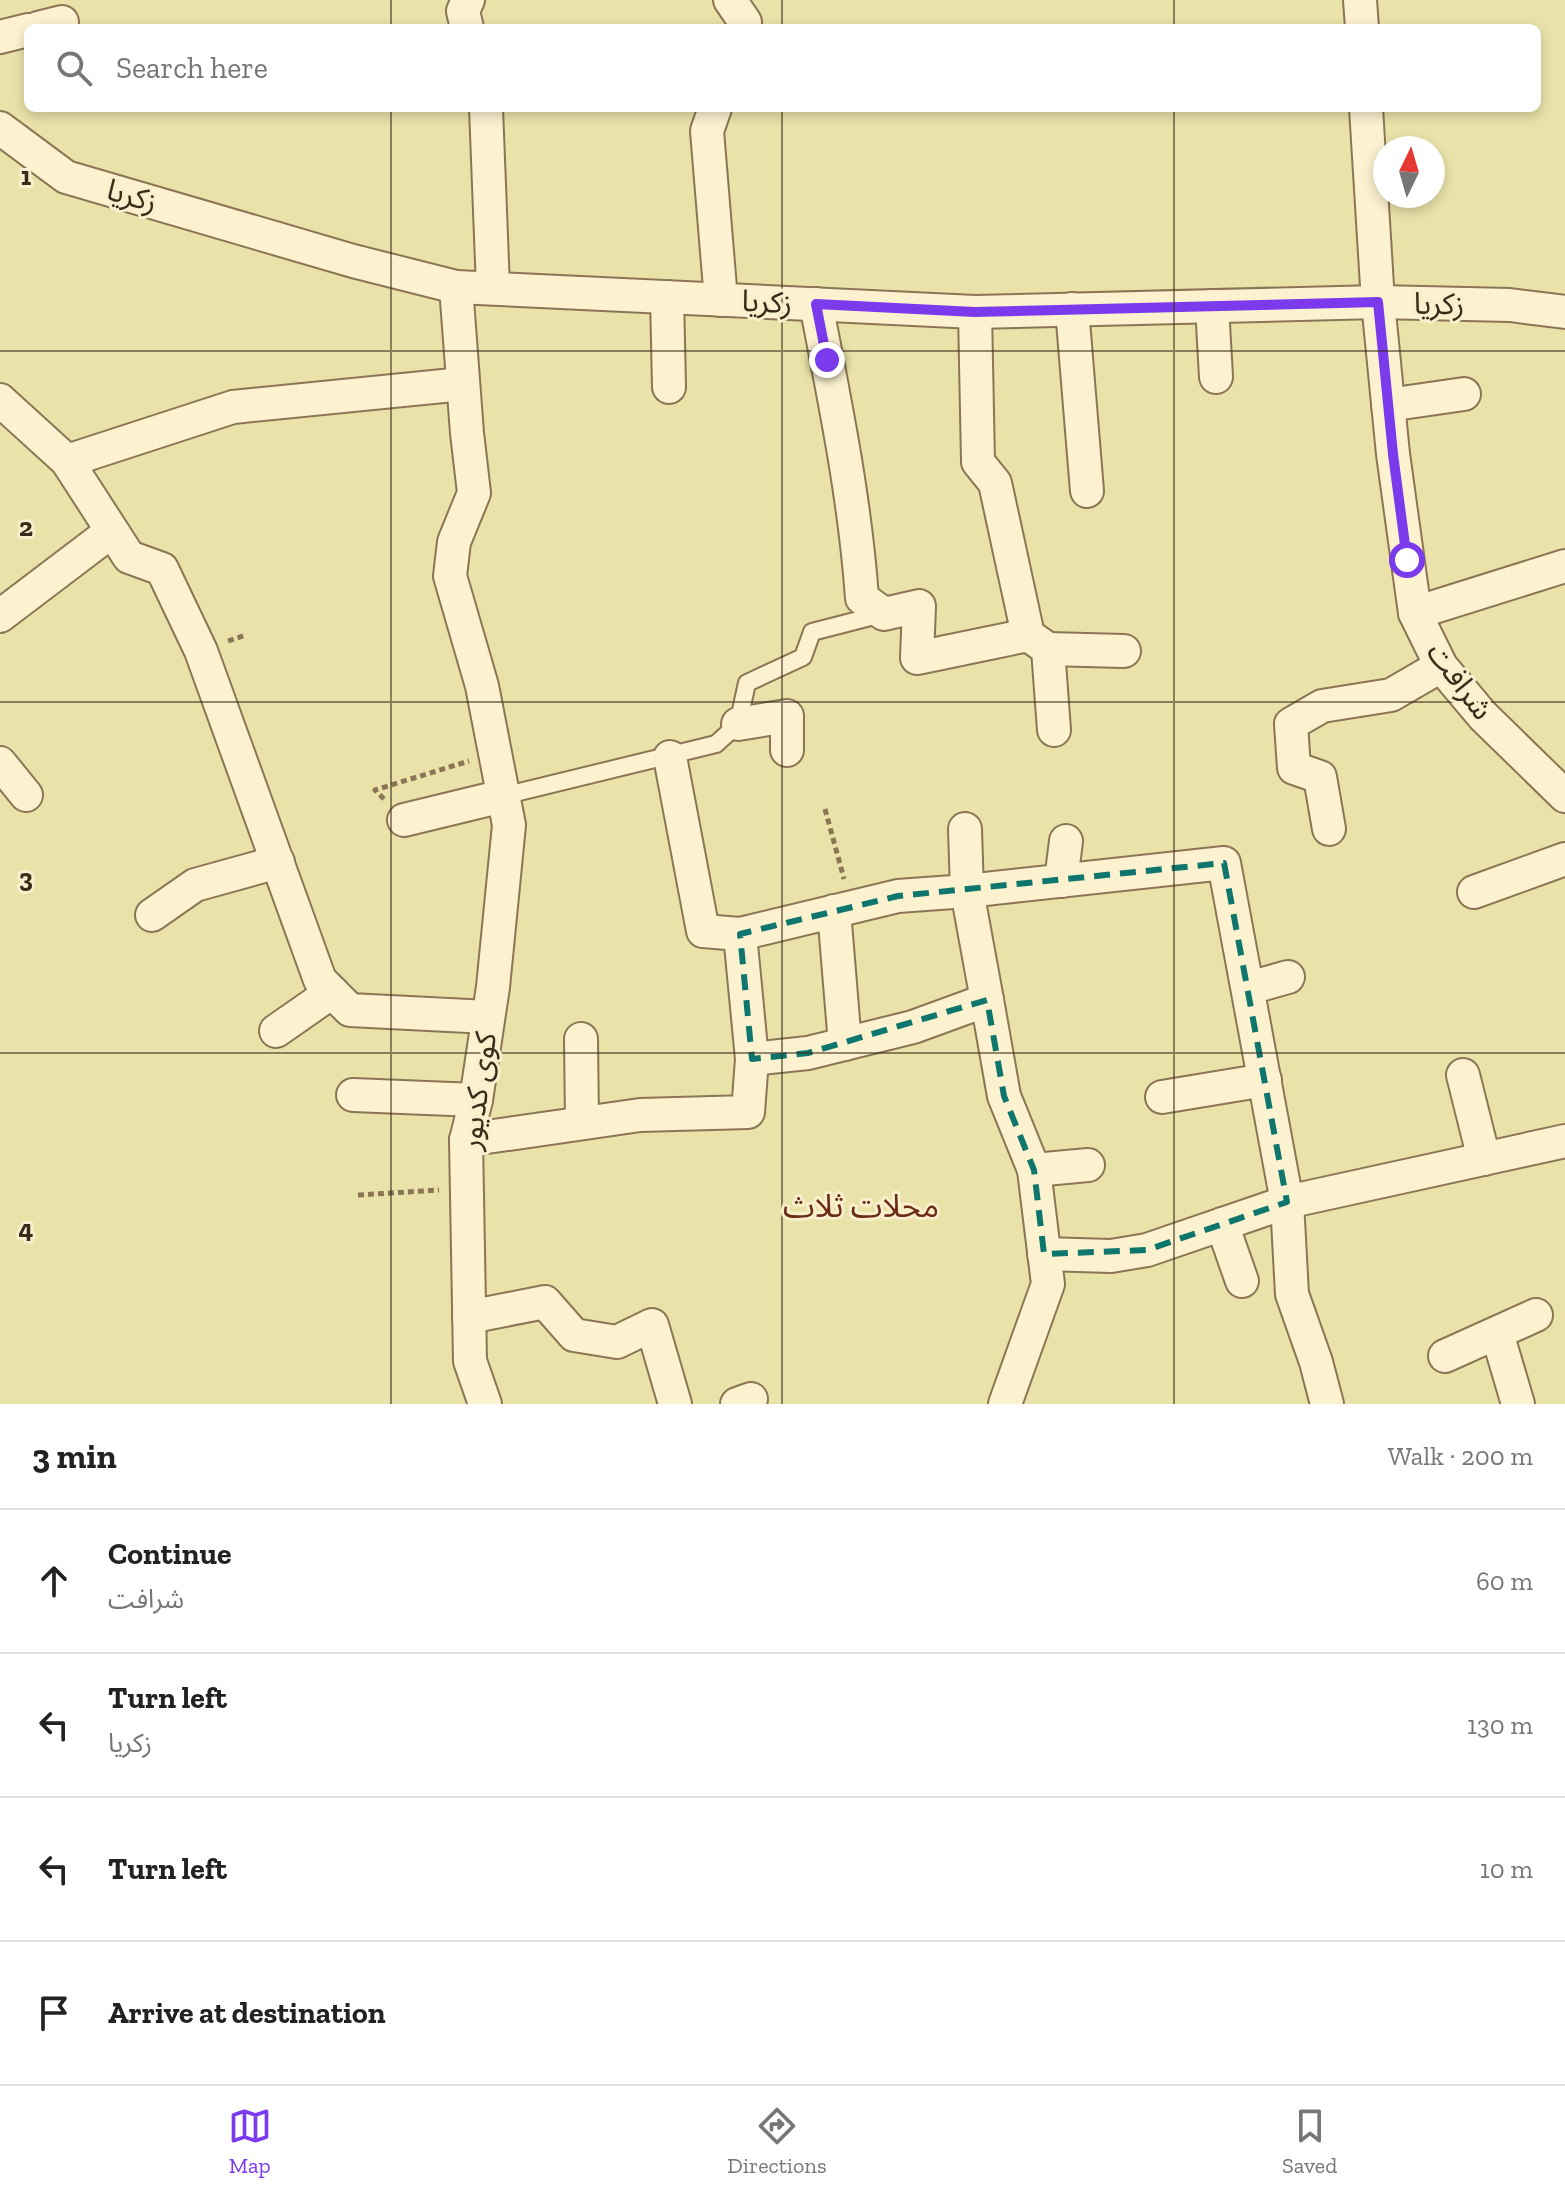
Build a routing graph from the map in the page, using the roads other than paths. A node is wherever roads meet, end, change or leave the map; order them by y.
1 (468, 0) edge
2 (730, 0) edge
3 (1360, 0) edge
4 (466, 24) edge
5 (744, 24) edge
6 (1362, 24) edge
7 (24, 31) edge
8 (0, 37) edge
9 (486, 112) edge
10 (714, 112) edge
11 (1366, 112) edge
12 (0, 128) edge
13 (456, 287) junction
14 (493, 288) junction
15 (667, 297) junction
16 (721, 300) junction
17 (1378, 302) junction
18 (816, 304) junction
19 (1212, 306) junction
20 (1072, 309) junction
21 (975, 312) junction
22 (1565, 312) edge
23 (1216, 377) dead end
24 (463, 384) junction
25 (669, 387) dead end
26 (1464, 394) dead end
27 (0, 400) edge
28 (1388, 405) junction
29 (67, 461) junction
30 (1087, 491) dead end
31 (112, 531) junction
32 (1565, 566) edge
33 (1415, 613) junction
34 (884, 614) junction
35 (0, 616) edge
36 (1038, 642) junction
37 (1124, 651) dead end
38 (1441, 666) junction
39 (738, 724) junction
40 (1054, 730) dead end
41 (787, 750) dead end
42 (670, 757) junction
43 (0, 763) edge
44 (1561, 786) edge
45 (26, 795) dead end
46 (506, 810) junction
47 (404, 820) road end
48 (965, 829) dead end
49 (1329, 829) dead end
50 (1066, 841) dead end
51 (1565, 859) edge
52 (278, 862) junction
53 (1061, 881) junction
54 (967, 891) junction
55 (1474, 892) dead end
56 (843, 909) junction
57 (152, 915) dead end
58 (740, 934) junction
59 (1288, 977) dead end
60 (1249, 988) junction
61 (332, 992) junction
62 (987, 1000) junction
63 (488, 1017) junction
64 (276, 1031) dead end
65 (581, 1039) dead end
66 (845, 1044) junction
67 (752, 1059) junction
68 (1463, 1075) dead end
69 (1265, 1080) junction
70 (353, 1095) dead end
71 (1162, 1097) dead end
72 (476, 1100) junction
73 (582, 1122) junction
74 (466, 1140) junction
75 (1565, 1141) edge
76 (1484, 1159) junction
77 (1088, 1165) dead end
78 (1034, 1170) junction
79 (1287, 1202) junction
80 (1222, 1224) junction
81 (1044, 1254) junction
82 (1242, 1281) dead end
83 (1536, 1315) dead end
84 (469, 1317) junction
85 (1497, 1333) junction
86 (1445, 1356) dead end
87 (485, 1404) edge
88 (675, 1404) edge
89 (1005, 1404) edge
90 (1327, 1404) edge
91 (1518, 1404) edge

1 - 4 street
2 - 5 street
3 - 6 street
7 - 8 street
9 - 14 street
10 - 16 street
11 - 17 street, شرافت
12 - 13 street, زکریا
13 - 14 street, زکریا
13 - 24 street, کوی کدیور
14 - 15 street, زکریا
15 - 16 street, زکریا
15 - 25 street
16 - 18 street, زکریا
17 - 19 street, زکریا
17 - 22 street, زکریا
17 - 28 street, شرافت
18 - 21 street, زکریا
18 - 34 street
19 - 20 street, زکریا
19 - 23 street
20 - 21 street, زکریا
20 - 30 street
21 - 36 street
24 - 29 street
24 - 46 street, کوی کدیور
26 - 28 street
27 - 29 street
28 - 33 street, شرافت
29 - 31 street
31 - 35 street
31 - 52 street
32 - 33 street
33 - 38 street, شرافت
34 - 36 street
34 - 39 lane
36 - 37 street
36 - 40 street
38 - 44 street, شرافت
38 - 49 street
39 - 41 street
39 - 42 lane
42 - 46 lane
42 - 58 street
43 - 45 street
46 - 47 street
46 - 63 street, کوی کدیور
48 - 54 street
50 - 53 street
51 - 55 street
52 - 57 street
52 - 61 street
53 - 54 street
53 - 60 street
54 - 56 street
54 - 62 street
56 - 58 street
56 - 66 street
58 - 67 street
59 - 60 street
60 - 69 street
61 - 63 street
61 - 64 street
62 - 66 street
62 - 78 street
63 - 72 street, کوی کدیور
65 - 73 street
66 - 67 street
67 - 73 street
68 - 76 street
69 - 71 street
69 - 79 street
70 - 72 street
72 - 74 street, کوی کدیور
73 - 74 street
74 - 84 street, کوی کدیور
75 - 76 street
76 - 79 street
77 - 78 street
78 - 81 street
79 - 80 street
79 - 90 street
80 - 81 street
80 - 82 street
81 - 89 street
83 - 85 street
84 - 87 street, کوی کدیور
84 - 88 street
85 - 86 street
85 - 91 street

